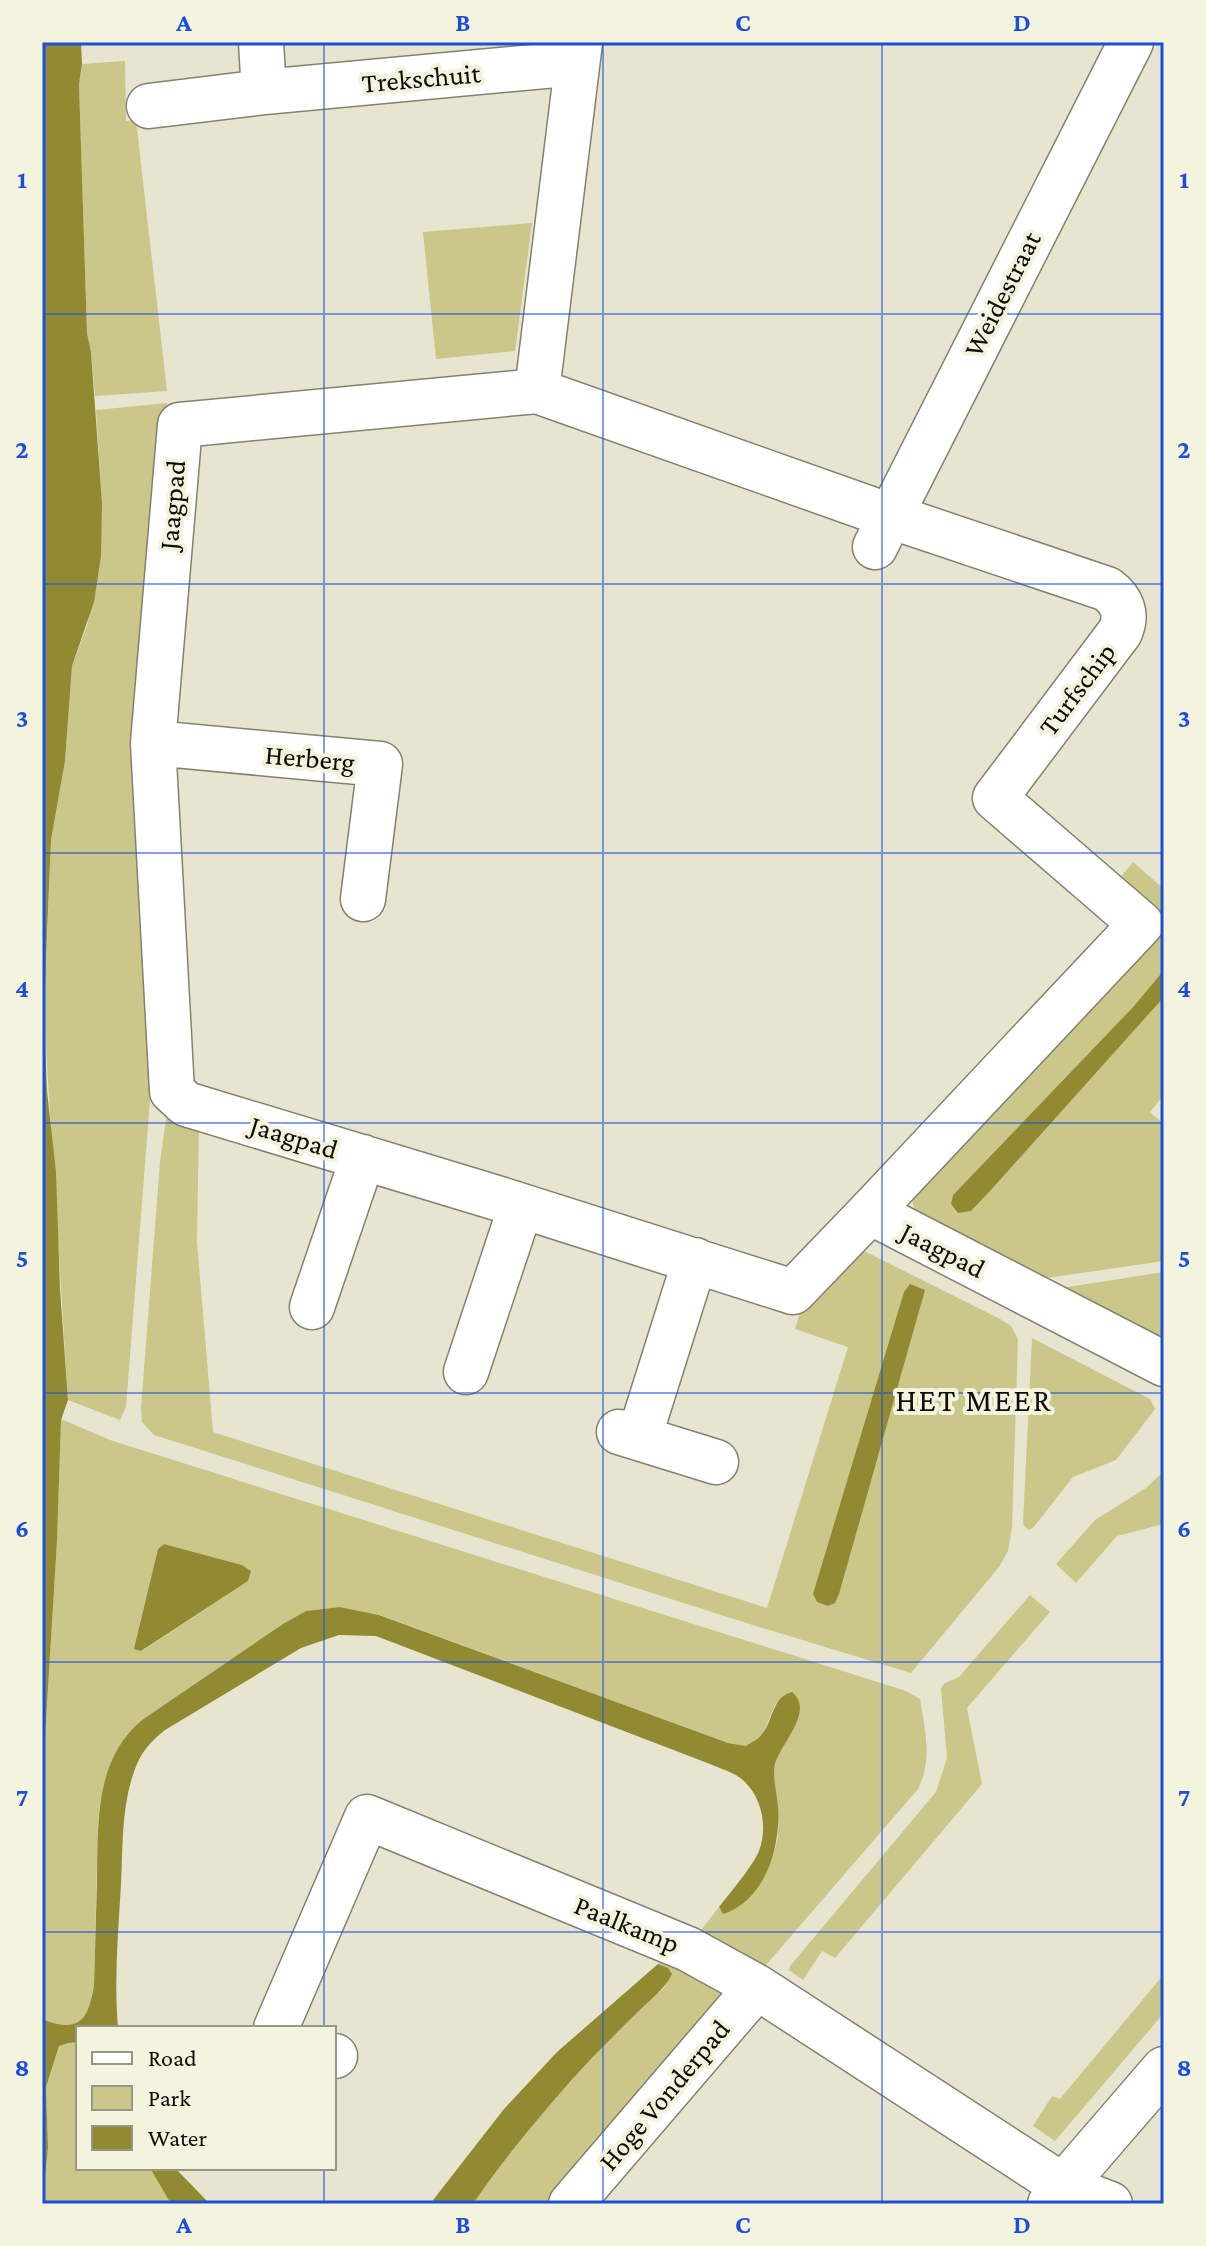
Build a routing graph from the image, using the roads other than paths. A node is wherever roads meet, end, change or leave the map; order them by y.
1 (261, 42) edge
2 (1131, 42) edge
3 (579, 53) edge
4 (264, 92) junction
5 (149, 106) dead end
6 (537, 391) junction
7 (883, 531) junction
8 (153, 743) junction
9 (363, 899) dead end
10 (363, 1157) junction
11 (521, 1206) junction
12 (870, 1212) junction
13 (695, 1260) junction
14 (312, 1307) dead end
15 (1164, 1364) edge
16 (466, 1372) dead end
17 (716, 1462) dead end
18 (757, 1987) junction
19 (277, 2026) edge
20 (1164, 2069) edge
21 (1056, 2195) edge
22 (571, 2204) edge
23 (1110, 2204) edge

1 - 4 street
2 - 7 street, Weidestraat
3 - 4 street, Trekschuit
3 - 6 street
4 - 5 street, Trekschuit
6 - 7 street, Turfschip
6 - 8 street, Jaagpad
7 - 12 street, Turfschip
8 - 9 street, Herberg
8 - 10 street, Jaagpad
10 - 11 street, Jaagpad
10 - 14 street, Jaagpad
11 - 13 street, Jaagpad
11 - 16 street
12 - 13 street, Jaagpad
12 - 15 street, Jaagpad
13 - 17 street
18 - 19 street, Paalkamp
18 - 21 street, Paalkamp
18 - 22 street, Hoge Vonderpad
20 - 21 street
21 - 23 street, Paalkamp

